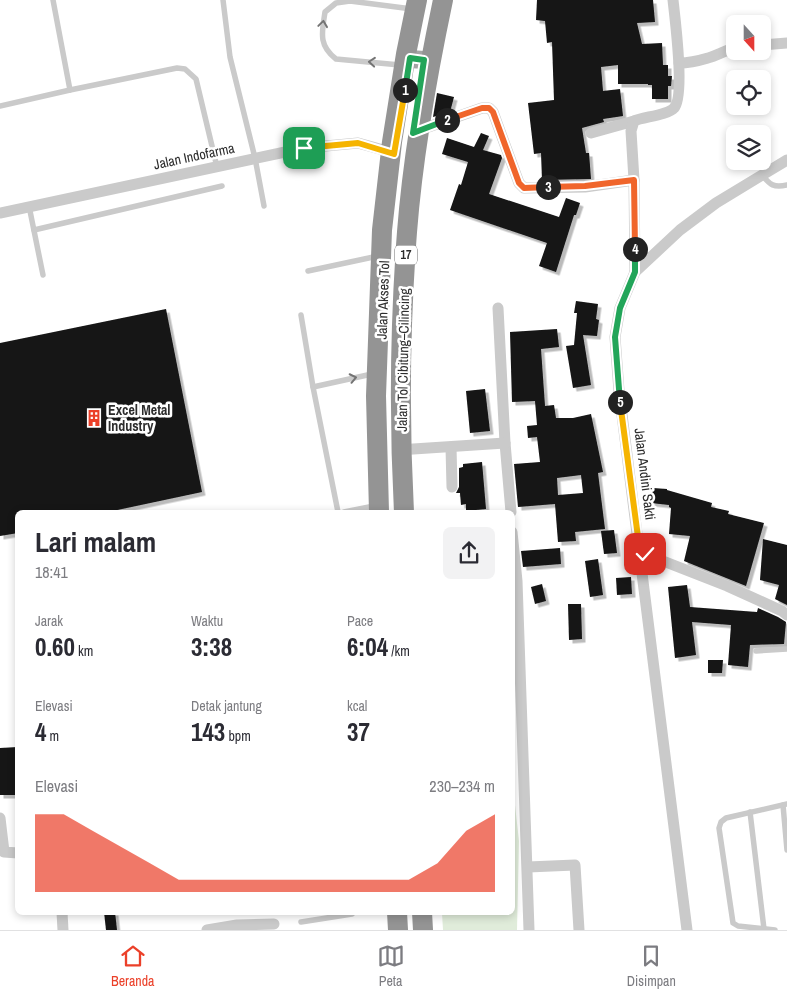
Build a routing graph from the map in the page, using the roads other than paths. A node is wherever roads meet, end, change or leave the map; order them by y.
1 (53, 0) edge
2 (437, 0) edge
3 (443, 0) edge
4 (673, 0) edge
5 (225, 1) edge
6 (421, 3) edge
7 (787, 43) edge
8 (771, 44) edge
9 (726, 50) edge
10 (415, 61) junction
11 (679, 63) junction
12 (70, 90) junction
13 (0, 106) edge
14 (634, 121) junction
15 (413, 133) junction
16 (591, 133) dead end
17 (394, 154) junction
18 (256, 158) junction
19 (787, 160) edge
20 (217, 167) junction
21 (762, 175) junction
22 (634, 180) junction
23 (787, 185) edge
24 (222, 186) dead end
25 (29, 206) junction
26 (264, 206) dead end
27 (0, 213) edge
28 (34, 230) junction
29 (385, 255) junction
30 (308, 271) dead end
31 (635, 272) junction
32 (43, 275) dead end
33 (498, 308) dead end
34 (301, 315) dead end
35 (381, 372) junction
36 (313, 386) junction
37 (505, 443) junction
38 (451, 447) junction
39 (398, 450) junction
40 (452, 487) dead end
41 (338, 510) edge
42 (382, 510) edge
43 (402, 510) edge
44 (402, 510) edge
45 (511, 510) edge
46 (646, 555) junction
47 (515, 561) edge
48 (787, 615) edge
49 (787, 649) edge
50 (756, 651) dead end
51 (785, 804) edge
52 (750, 812) junction
53 (0, 818) edge
54 (787, 850) edge
55 (15, 853) edge
56 (528, 867) junction
57 (62, 915) edge
58 (346, 915) edge
59 (398, 915) edge
60 (421, 915) edge
61 (301, 922) dead end
62 (274, 924) dead end
63 (764, 929) edge
64 (63, 930) edge
65 (207, 930) edge
66 (399, 930) edge
67 (421, 930) edge
68 (530, 930) edge
69 (579, 930) edge
70 (687, 930) edge
71 (775, 930) edge

1 - 12 lane
2 - 10 main road, Jalan Akses Tol
3 - 43 highway, Jalan Tol Cibitung–Cilincing / 17
4 - 11 street
5 - 18 lane
6 - 10 main road, Jalan Akses Tol
10 -> 6 lane
6 - 42 highway, Jalan Tol Cibitung–Cilincing / 17
7 - 8 street
9 - 11 street
10 - 15 main road, Jalan Akses Tol
10 - 17 main road, Jalan Akses Tol
11 - 14 street
12 - 13 lane
12 - 20 lane
14 - 16 street
14 - 22 street
15 - 22 street
15 - 39 main road, Jalan Akses Tol
17 - 18 street, Jalan Indofarma
17 - 29 main road, Jalan Akses Tol
18 - 20 street, Jalan Indofarma
18 - 26 lane
19 - 21 street, Jalan Andini Sakti
20 - 25 street, Jalan Indofarma
21 - 23 lane
21 - 31 street, Jalan Andini Sakti
22 - 31 street
24 - 28 lane
25 - 27 street, Jalan Indofarma
25 - 28 lane
28 - 32 lane
29 - 30 lane
29 - 35 main road, Jalan Akses Tol
31 - 46 street, Jalan Andini Sakti
33 - 37 street
34 - 36 lane
36 -> 35 lane
35 - 42 main road, Jalan Akses Tol
36 - 41 lane
37 - 38 street
37 - 45 street
38 - 39 street
38 - 40 street
39 - 44 main road, Jalan Akses Tol
46 - 48 street
46 - 70 street, Jalan Andini Sakti
47 - 56 street
49 - 50 lane
51 - 52 lane
51 - 54 lane
52 - 63 lane
52 - 63 lane
53 - 55 street
56 - 68 street
56 - 69 street
57 - 64 street
58 - 61 lane
59 - 66 highway
60 - 67 highway
62 - 65 street
63 - 71 lane

